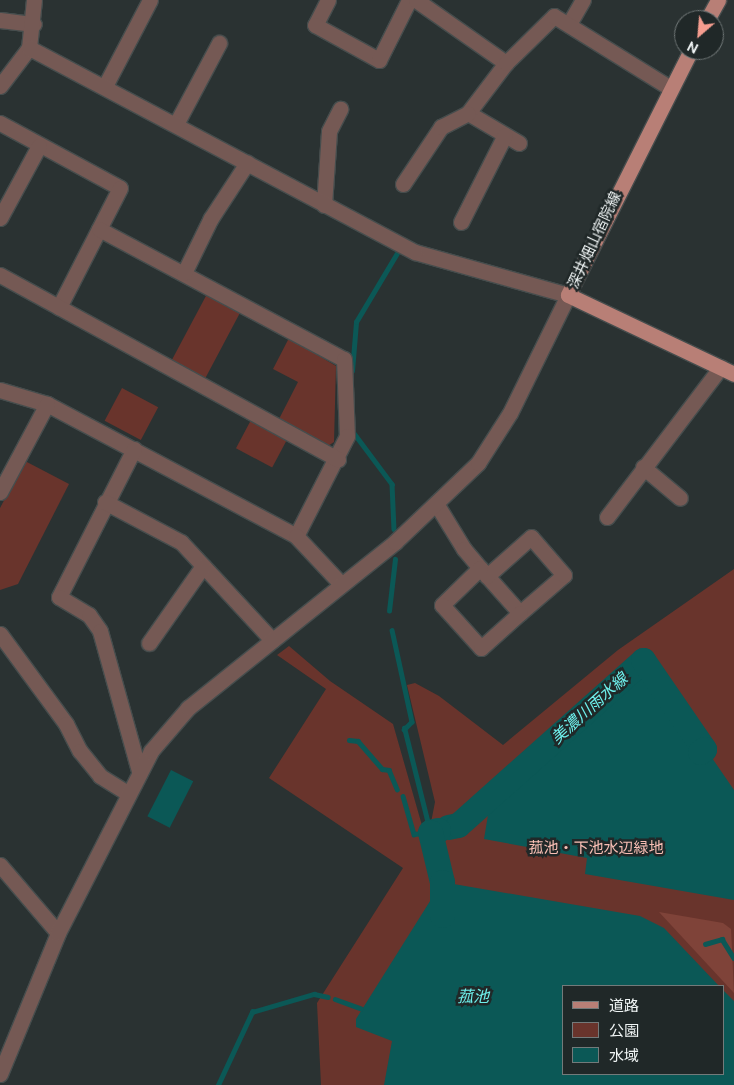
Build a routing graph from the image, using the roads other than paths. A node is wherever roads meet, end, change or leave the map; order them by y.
1 (34, 0) edge
2 (150, 0) edge
3 (328, 0) edge
4 (409, 0) edge
5 (416, 0) edge
6 (583, 0) edge
7 (0, 20) edge
8 (34, 24) junction
9 (569, 24) junction
10 (219, 43) dead end
11 (29, 48) junction
12 (685, 60) edge
13 (506, 63) junction
14 (0, 86) edge
15 (106, 86) junction
16 (670, 88) junction
17 (340, 109) dead end
18 (468, 113) junction
19 (0, 123) edge
20 (176, 124) junction
21 (505, 135) junction
22 (520, 143) dead end
23 (39, 146) junction
24 (247, 163) junction
25 (404, 184) dead end
26 (324, 205) junction
27 (0, 218) edge
28 (462, 222) dead end
29 (99, 229) junction
30 (184, 273) junction
31 (0, 275) edge
32 (568, 295) junction
33 (59, 308) junction
34 (727, 371) edge
35 (0, 390) edge
36 (47, 404) junction
37 (134, 448) junction
38 (338, 459) junction
39 (643, 467) junction
40 (0, 492) edge
41 (680, 498) dead end
42 (105, 502) junction
43 (437, 505) junction
44 (607, 516) dead end
45 (296, 536) junction
46 (203, 566) junction
47 (484, 572) junction
48 (341, 584) junction
49 (520, 612) junction
50 (0, 634) edge
51 (272, 640) junction
52 (149, 643) dead end
53 (139, 771) junction
54 (127, 793) junction
55 (0, 865) edge
56 (58, 933) junction
57 (0, 1074) edge

1 - 8 street
2 - 15 street
3 - 4 street
5 - 13 street
6 - 9 street
7 - 8 street
8 - 11 street
9 - 13 street
9 - 16 street
10 - 20 street
11 - 14 street
11 - 15 street
12 - 16 main road, 深井畑山宿院線
13 - 18 street
15 - 20 street
16 - 32 main road, 深井畑山宿院線
17 - 26 street
18 - 21 street
18 - 25 street
19 - 23 street
20 - 24 street
21 - 22 street
21 - 28 street
23 - 27 street
23 - 29 street
24 - 26 street
24 - 30 street
26 - 32 street
29 - 30 street
29 - 33 street
30 - 38 street
31 - 33 street
32 - 34 main road, 深井畑山宿院線
32 - 43 street
33 - 38 street
34 - 39 street
35 - 36 street
36 - 37 street
36 - 40 street
37 - 42 street
37 - 45 street
38 - 45 street
39 - 41 street
39 - 44 street
42 - 46 street
42 - 53 street
43 - 47 street
43 - 48 street
45 - 48 street
46 - 51 street
46 - 52 street
47 - 49 street
47 - 49 street
47 - 49 street
48 - 51 street
50 - 54 street
51 - 53 street
53 - 54 street
54 - 56 street
55 - 56 street
56 - 57 street

